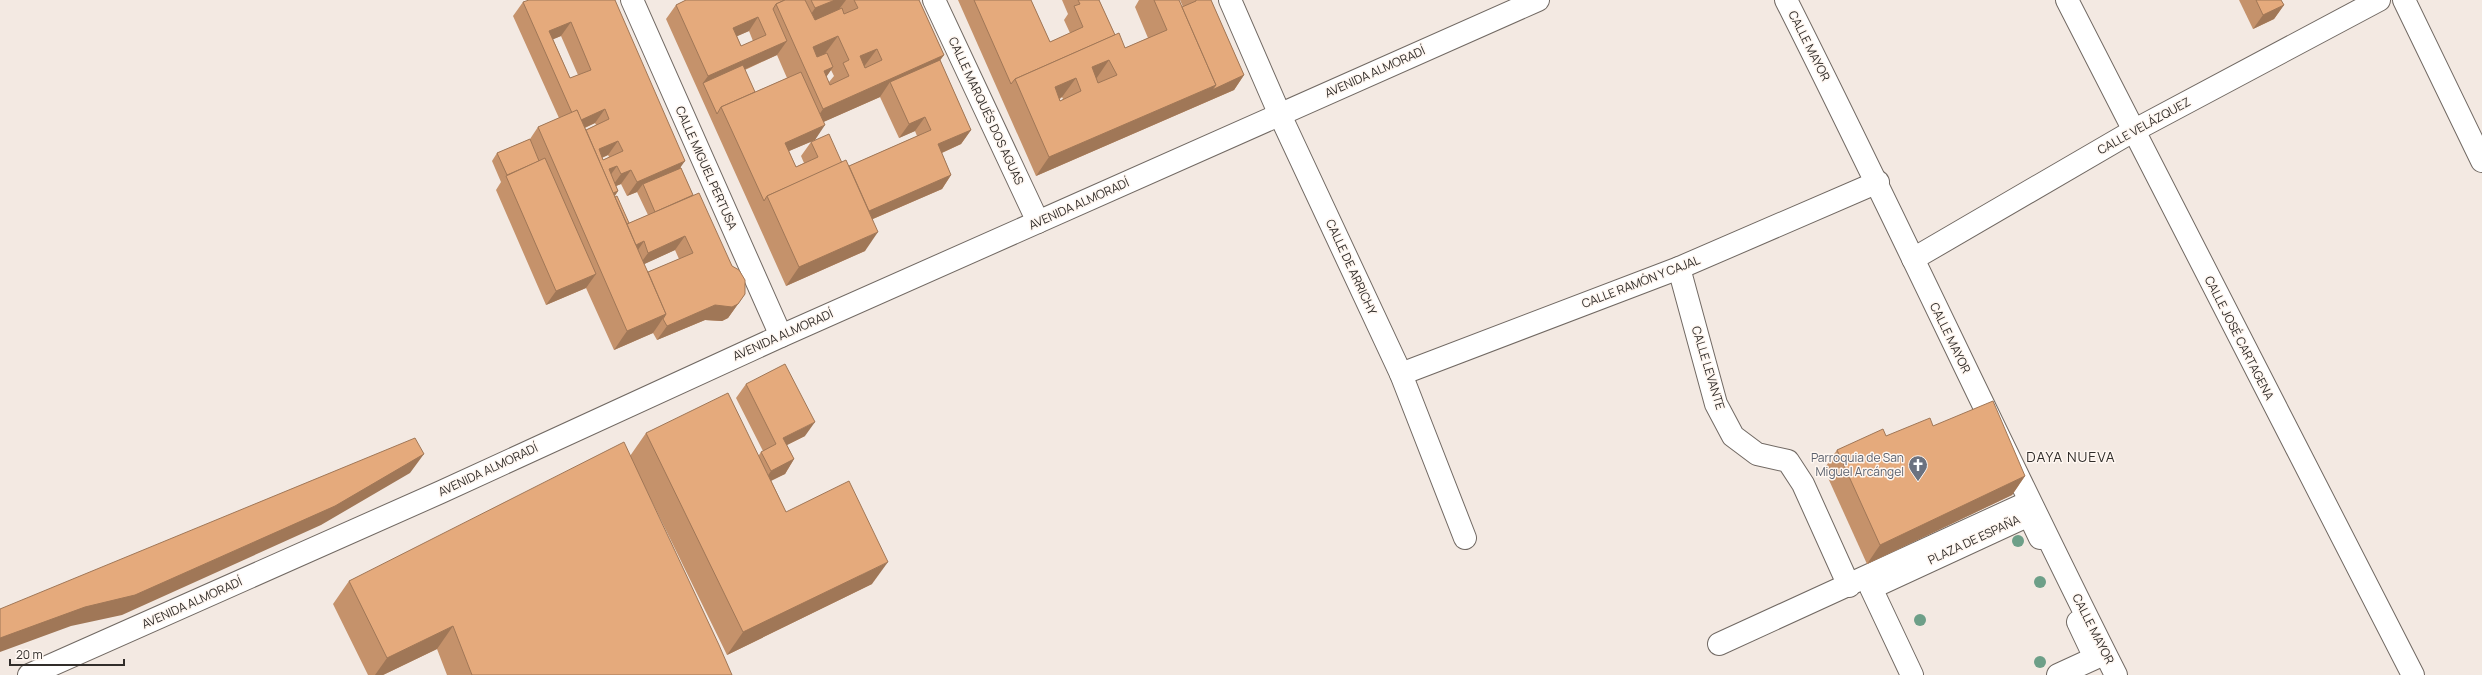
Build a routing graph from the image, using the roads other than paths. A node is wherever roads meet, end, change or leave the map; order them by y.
1 (632, 0) edge
2 (934, 0) edge
3 (1230, 0) edge
4 (1538, 0) edge
5 (1786, 0) edge
6 (2066, 0) edge
7 (2379, 0) edge
8 (2404, 0) edge
9 (1280, 115) junction
10 (2133, 131) junction
11 (2482, 161) edge
12 (1878, 182) junction
13 (1038, 222) junction
14 (1913, 259) junction
15 (1679, 268) junction
16 (781, 336) junction
17 (1401, 374) junction
18 (2029, 502) junction
19 (1465, 538) dead end
20 (1849, 586) junction
21 (1719, 644) dead end
22 (29, 675) edge
23 (1912, 675) edge
24 (2058, 675) edge
25 (2116, 675) edge
26 (2413, 675) edge

1 - 16 street, CALLE MIGUEL PERTUSA
2 - 13 street, CALLE MARQUÉS DOS AGUAS
3 - 9 street, CALLE DE ARRICHY
4 - 9 street, AVENIDA ALMORADÍ
5 - 12 street, CALLE MAYOR
6 - 10 street, CALLE JOSÉ CARTAGENA
7 - 10 street, CALLE VELÁZQUEZ
8 - 11 street
9 - 13 street, AVENIDA ALMORADÍ
9 - 17 street, CALLE DE ARRICHY
10 - 14 street, CALLE VELÁZQUEZ
10 - 26 street, CALLE JOSÉ CARTAGENA
12 - 14 street, CALLE MAYOR
12 - 15 street, CALLE RAMÓN Y CAJAL
13 - 16 street, AVENIDA ALMORADÍ
14 - 18 street, CALLE MAYOR
15 - 17 street, CALLE RAMÓN Y CAJAL
15 - 20 street, CALLE LEVANTE
16 - 22 street, AVENIDA ALMORADÍ
17 - 19 street, CALLE DE ARRICHY
18 - 20 street
18 - 25 street, CALLE MAYOR
20 - 21 street
23 - 24 street, PLAZA DE ESPAÑA

